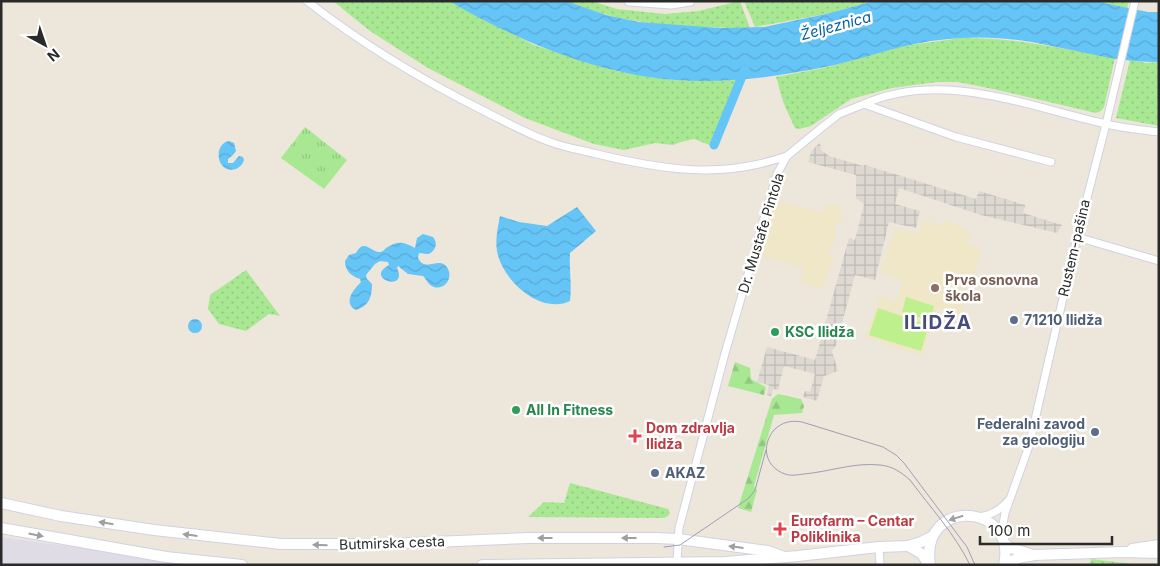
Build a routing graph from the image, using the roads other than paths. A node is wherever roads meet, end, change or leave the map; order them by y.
1 (307, 1) edge
2 (629, 1) edge
3 (690, 1) edge
4 (1135, 1) edge
5 (864, 104) junction
6 (1106, 124) junction
7 (1159, 132) edge
8 (787, 156) junction
9 (1051, 162) dead end
10 (1076, 237) junction
11 (1159, 261) edge
12 (1013, 495) junction
13 (1, 503) edge
14 (980, 517) junction
15 (1, 528) edge
16 (933, 536) junction
17 (678, 539) junction
18 (1004, 542) junction
19 (908, 546) junction
20 (879, 547) junction
21 (1158, 552) edge
22 (1034, 556) junction
23 (784, 557) junction
24 (677, 562) junction
25 (242, 565) edge
26 (482, 565) edge
27 (880, 565) edge
28 (929, 565) edge
29 (1005, 565) edge

1 - 8 street
2 - 3 street
4 - 6 street, Rustem-pašina
5 - 6 street, Dr. Mustafe Pintola
5 - 8 street, Dr. Mustafe Pintola
5 - 9 street
6 - 7 street, Dr. Mustafe Pintola
6 - 10 street, Rustem-pašina
8 - 17 street, Dr. Mustafe Pintola
10 - 11 street
10 - 12 street, Rustem-pašina
12 - 14 street, Rustem-pašina
12 - 18 street, Rustem-pašina
17 -> 13 main road, Butmirska cesta
14 -> 16 main road
14 - 18 main road
15 -> 25 main road
16 - 19 main road, Butmirska cesta
16 - 28 main road
23 -> 17 main road, Butmirska cesta
17 - 24 street, Dr. Mustafe Pintola
18 - 22 main road
18 - 29 main road
19 - 20 main road, Butmirska cesta
19 - 28 main road
20 - 23 main road, Butmirska cesta
20 - 27 street
21 - 22 main road
22 - 29 main road
23 - 24 main road, Butmirska cesta
24 - 26 main road, Butmirska cesta

